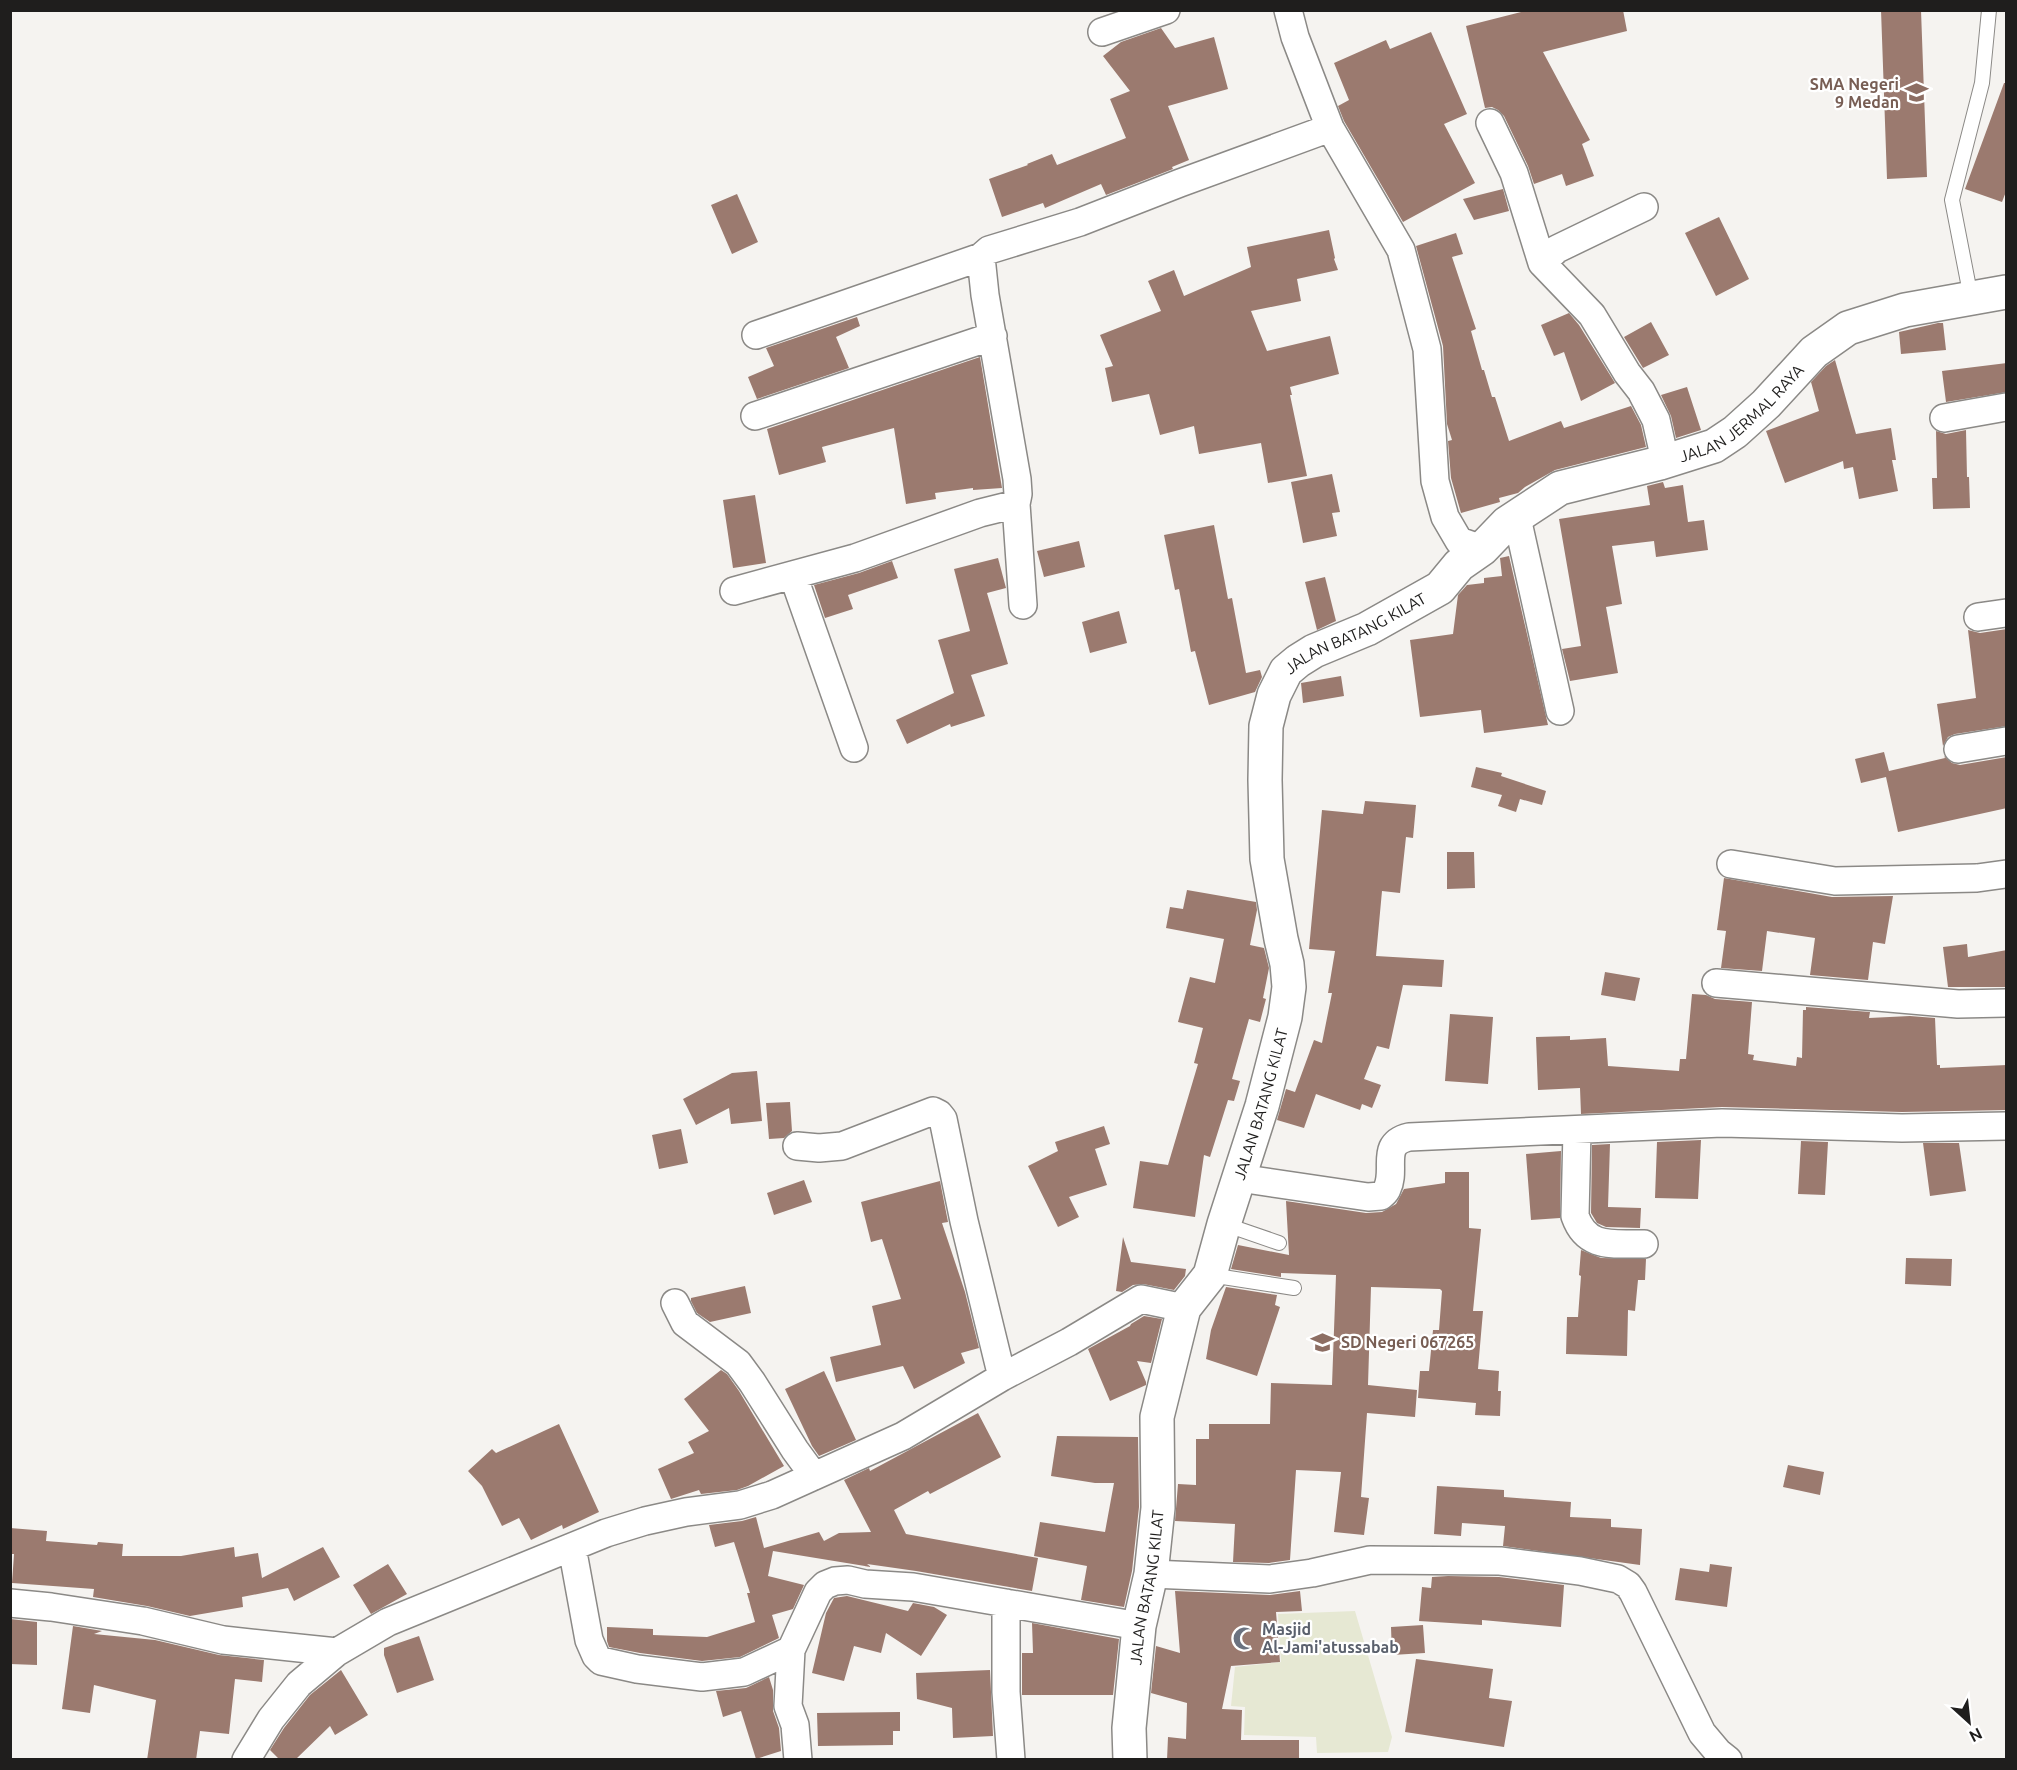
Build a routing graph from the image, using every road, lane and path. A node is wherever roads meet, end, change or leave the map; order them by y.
1 (1166, 10) edge
2 (1288, 10) edge
3 (1989, 10) edge
4 (1102, 32) dead end
5 (1490, 123) dead end
6 (1330, 129) junction
7 (1644, 207) dead end
8 (981, 257) junction
9 (1542, 263) junction
10 (2007, 292) edge
11 (1971, 298) junction
12 (756, 335) dead end
13 (993, 336) junction
14 (2007, 407) edge
15 (755, 416) dead end
16 (1944, 418) dead end
17 (1660, 463) junction
18 (1016, 504) junction
19 (1517, 518) junction
20 (1482, 549) junction
21 (793, 575) junction
22 (734, 591) dead end
23 (1023, 605) dead end
24 (2007, 613) edge
25 (1978, 617) dead end
26 (1560, 711) dead end
27 (2007, 741) edge
28 (854, 748) dead end
29 (1959, 749) dead end
30 (1731, 864) dead end
31 (2007, 873) edge
32 (1716, 983) dead end
33 (2007, 1003) edge
34 (2007, 1126) edge
35 (1577, 1131) junction
36 (796, 1146) dead end
37 (1239, 1178) junction
38 (1224, 1224) junction
39 (1279, 1243) dead end
40 (1644, 1244) dead end
41 (1210, 1275) junction
42 (1294, 1288) dead end
43 (675, 1303) dead end
44 (1184, 1308) junction
45 (1002, 1377) junction
46 (814, 1476) junction
47 (572, 1547) junction
48 (1150, 1574) junction
49 (10, 1603) edge
50 (1006, 1603) junction
51 (1139, 1626) junction
52 (791, 1650) junction
53 (337, 1652) junction
54 (246, 1760) edge
55 (798, 1760) edge
56 (1011, 1760) edge
57 (1130, 1760) edge
58 (1728, 1760) edge

1 - 4 street
2 - 6 street
3 - 11 lane
5 - 9 street
6 - 8 street
6 - 20 street
7 - 9 street
8 - 12 street
8 - 13 street
9 - 17 street
10 - 11 street, JALAN JERMAL RAYA
11 - 17 street, JALAN JERMAL RAYA
13 - 15 street
13 - 18 street
14 - 16 street
17 - 19 street, JALAN JERMAL RAYA
18 - 21 street
18 - 23 street
19 - 20 street, JALAN JERMAL RAYA
19 - 26 street
20 - 37 street, JALAN BATANG KILAT
21 - 22 street
21 - 28 street
24 - 25 street
27 - 29 street
30 - 31 street
32 - 33 street
34 - 35 street
35 - 37 street
35 - 40 street
36 - 45 street
37 - 38 street, JALAN BATANG KILAT
38 - 39 lane
38 - 41 street, JALAN BATANG KILAT
41 - 42 lane
41 - 44 street, JALAN BATANG KILAT
43 - 46 street
44 - 45 street
44 - 48 street, JALAN BATANG KILAT
45 - 46 street
46 - 47 street
47 - 52 street
47 - 53 street
48 - 51 street, JALAN BATANG KILAT
48 - 58 street
49 - 53 street
50 - 51 street
50 - 52 street
50 - 56 street
51 - 57 street, JALAN BATANG KILAT
52 - 55 street
53 - 54 street

